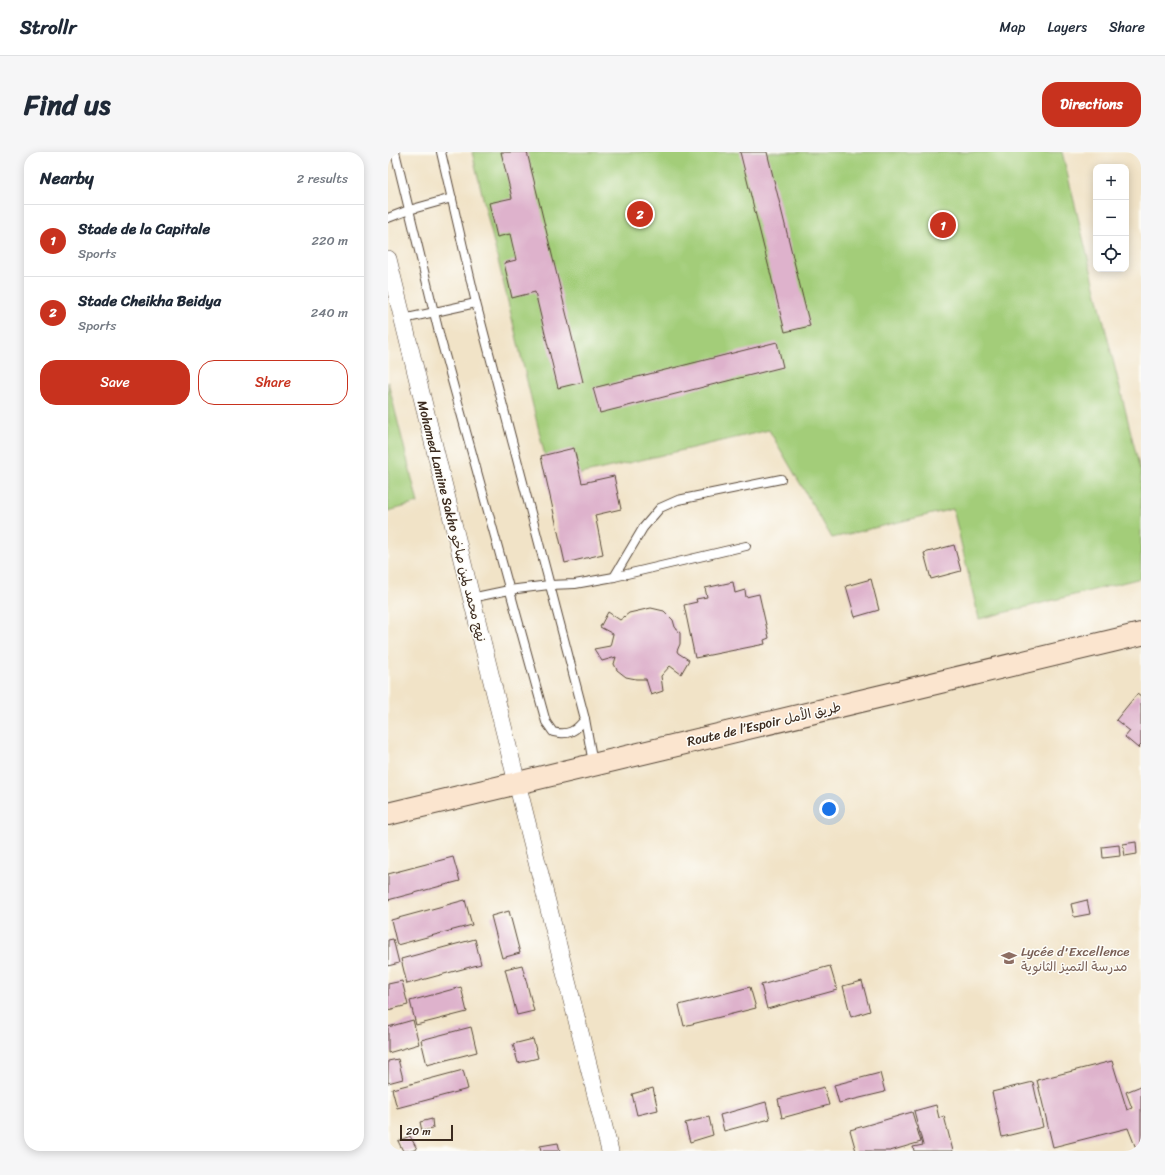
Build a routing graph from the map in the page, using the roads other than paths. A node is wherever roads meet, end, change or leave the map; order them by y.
1 (395, 152) edge
2 (441, 152) edge
3 (452, 198) junction
4 (409, 210) junction
5 (388, 218) edge
6 (388, 259) edge
7 (476, 303) junction
8 (434, 312) junction
9 (403, 319) junction
10 (781, 480) dead end
11 (746, 546) dead end
12 (614, 577) junction
13 (549, 584) junction
14 (509, 590) junction
15 (471, 598) junction
16 (1141, 634) edge
17 (585, 719) junction
18 (593, 765) junction
19 (517, 783) junction
20 (388, 814) edge
21 (610, 1151) edge

1 - 4 lane
2 - 3 lane
3 - 4 lane
3 - 7 lane
4 - 5 lane
4 - 8 lane
6 - 9 street, Mohamed Lamine Sakho نهج محمد لمين صاخو
7 - 8 lane
7 - 13 lane
8 - 9 lane
8 - 14 lane
9 - 15 street, Mohamed Lamine Sakho نهج محمد لمين صاخو
10 - 12 lane
11 - 12 lane
12 - 13 lane
13 - 14 lane
13 - 17 lane
14 - 15 lane
14 - 17 lane
15 - 19 street, Mohamed Lamine Sakho نهج محمد لمين صاخو
16 - 18 street, Route de l’Espoir طريق الأمل
17 - 18 lane
18 - 19 street, Route de l’Espoir طريق الأمل
19 - 20 street, Route de l’Espoir طريق الأمل
19 - 21 street, Mohamed Lamine Sakho نهج محمد لمين صاخو

